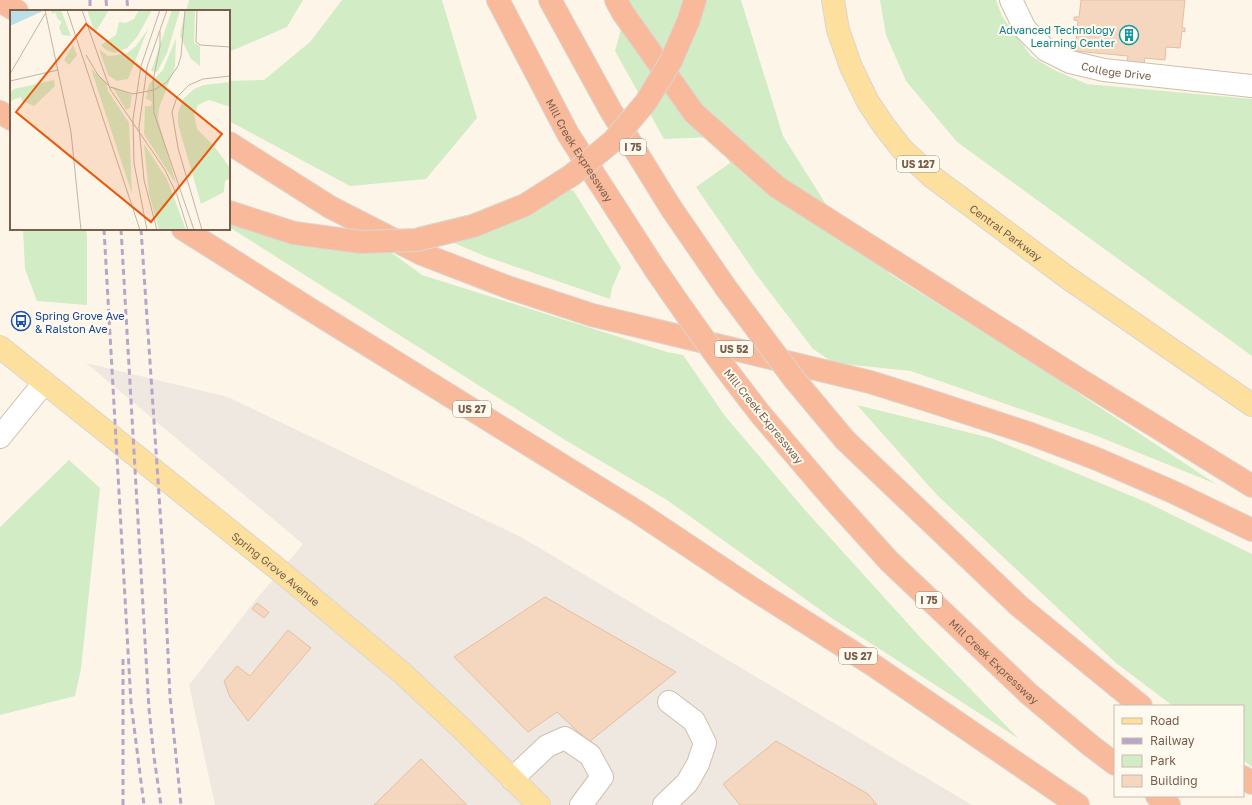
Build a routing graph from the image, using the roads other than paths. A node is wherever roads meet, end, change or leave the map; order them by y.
1 (498, 0) edge
2 (550, 0) edge
3 (616, 0) edge
4 (694, 0) edge
5 (833, 0) edge
6 (1011, 0) edge
7 (0, 1) edge
8 (15, 10) edge
9 (1252, 86) edge
10 (0, 112) edge
11 (10, 118) edge
12 (230, 143) edge
13 (230, 212) edge
14 (185, 230) edge
15 (0, 347) edge
16 (44, 383) junction
17 (1252, 405) edge
18 (0, 437) edge
19 (1252, 486) edge
20 (1252, 530) edge
21 (669, 702) dead end
22 (1140, 705) edge
23 (1114, 763) edge
24 (1244, 777) edge
25 (512, 779) junction
26 (1252, 783) edge
27 (1158, 797) edge
28 (538, 805) edge
29 (581, 805) edge
30 (664, 805) edge
31 (1078, 805) edge
32 (1169, 805) edge

1 - 23 highway, Mill Creek Expressway / I 75, bridge
2 - 22 highway, I 75, bridge
3 - 19 highway
4 - 13 highway, bridge
5 - 17 main road, Central Parkway / US 127
6 - 9 street, College Drive
7 - 8 highway
10 - 11 highway
12 - 20 highway, US 52
14 - 31 highway, US 27
15 - 16 main road, Spring Grove Avenue
16 - 18 street
16 - 25 main road, Spring Grove Avenue
21 - 30 street
24 - 26 highway
25 - 28 main road, Spring Grove Avenue
25 - 29 street
27 - 32 highway

